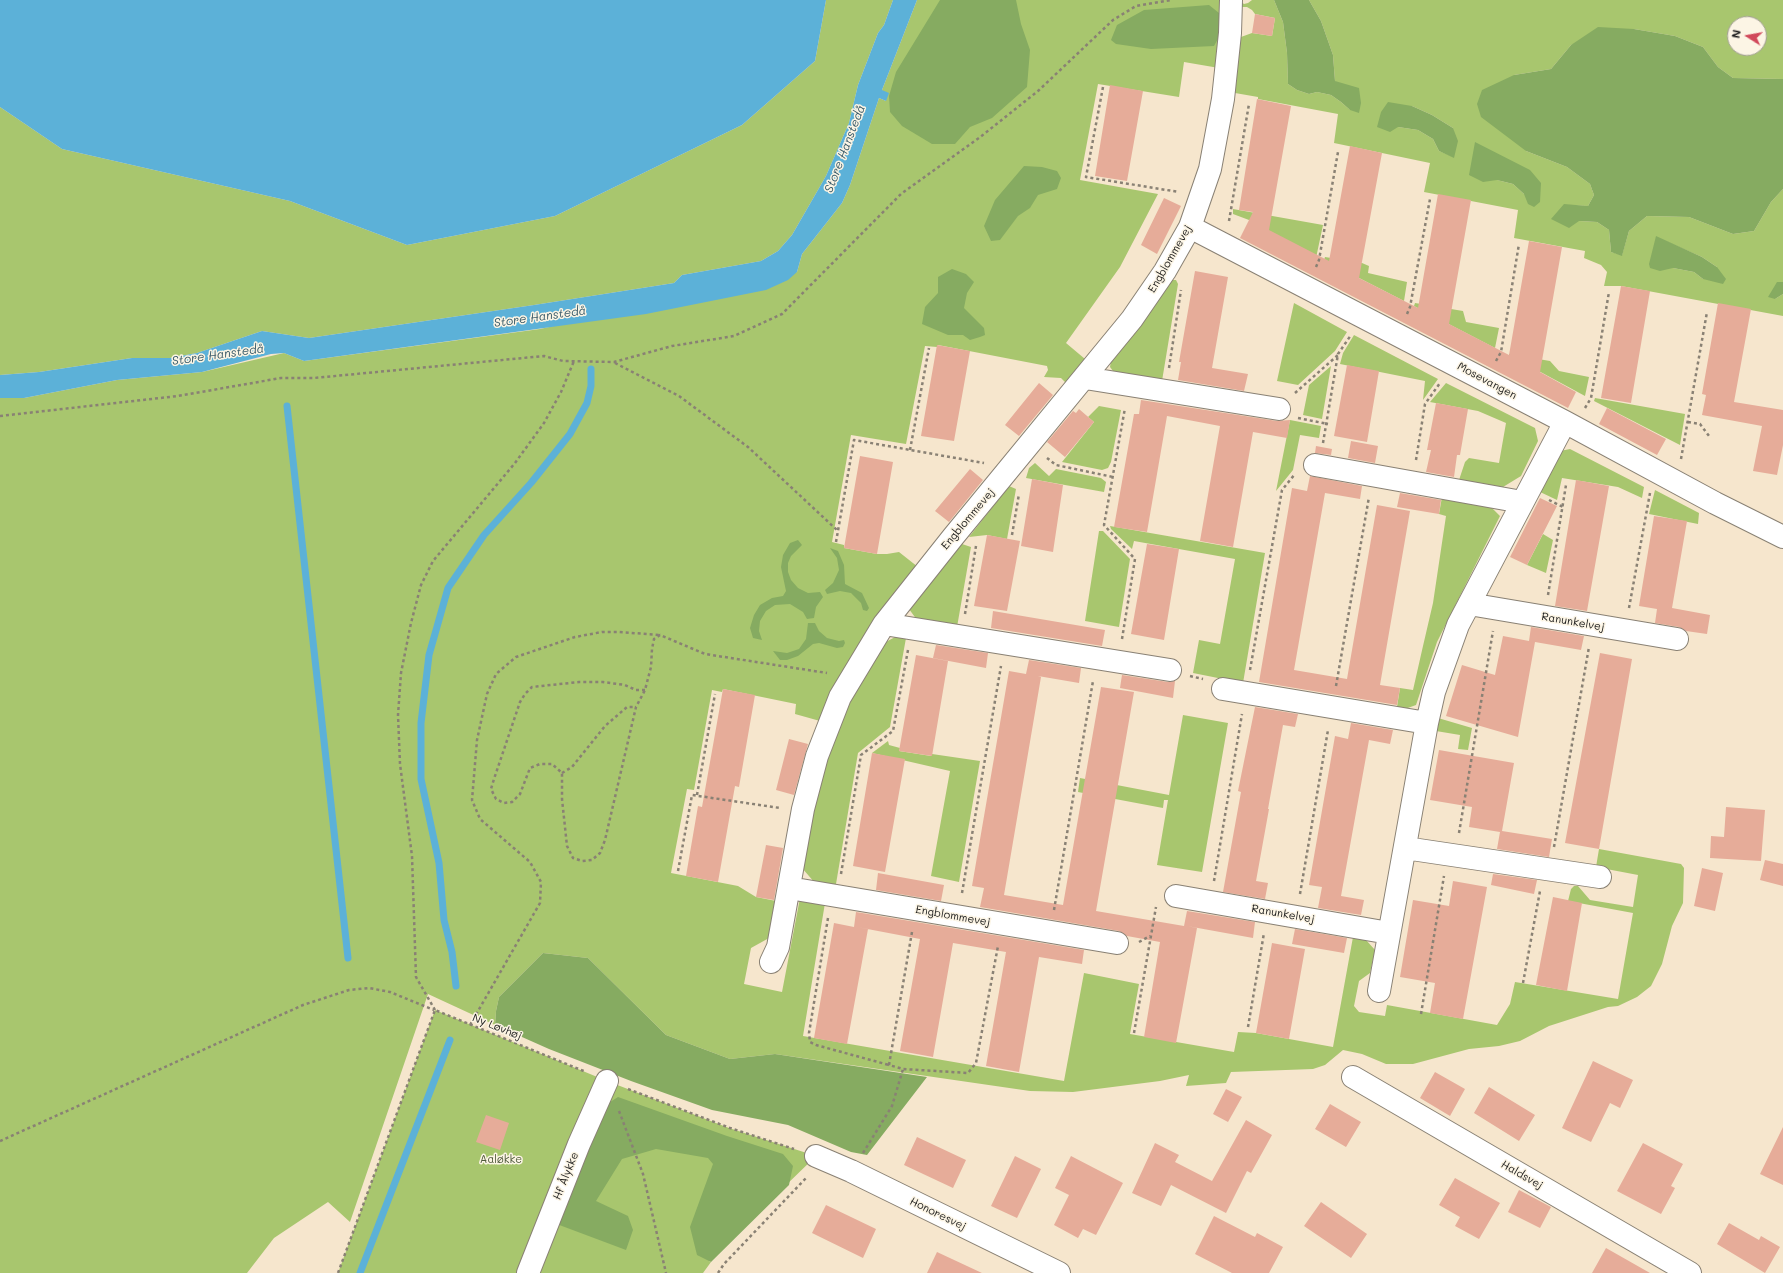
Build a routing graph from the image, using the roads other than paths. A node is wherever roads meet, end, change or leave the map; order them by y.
1 (1231, 0) edge
2 (1190, 226) junction
3 (1085, 378) junction
4 (1279, 410) road end
5 (1570, 424) junction
6 (1315, 465) road end
7 (1522, 502) junction
8 (1783, 537) edge
9 (1469, 604) junction
10 (884, 624) junction
11 (1677, 639) dead end
12 (1170, 670) road end
13 (1223, 689) road end
14 (1427, 723) junction
15 (1405, 848) junction
16 (1600, 877) dead end
17 (789, 888) junction
18 (1176, 896) road end
19 (1389, 933) junction
20 (1117, 943) dead end
21 (771, 962) dead end
22 (1379, 991) dead end
23 (1353, 1077) dead end
24 (607, 1081) road end
25 (820, 1158) road end
26 (528, 1273) edge
27 (1059, 1273) edge
28 (1690, 1273) edge

1 - 2 street, Engblommevej
2 - 3 street, Engblommevej
2 - 5 street, Mosevangen
3 - 4 street
3 - 10 street, Engblommevej
5 - 7 street
5 - 8 street, Mosevangen
6 - 7 street
7 - 9 street
9 - 11 street, Ranunkelvej
9 - 14 street
10 - 12 street
10 - 17 street, Engblommevej
13 - 14 street
14 - 15 street
15 - 16 street
15 - 19 street
17 - 20 street, Engblommevej
17 - 21 street, Engblommevej
18 - 19 street, Ranunkelvej
19 - 22 street
23 - 28 street, Haldsvej
24 - 26 street, Hf Ålykke
25 - 27 street, Honoresvej

